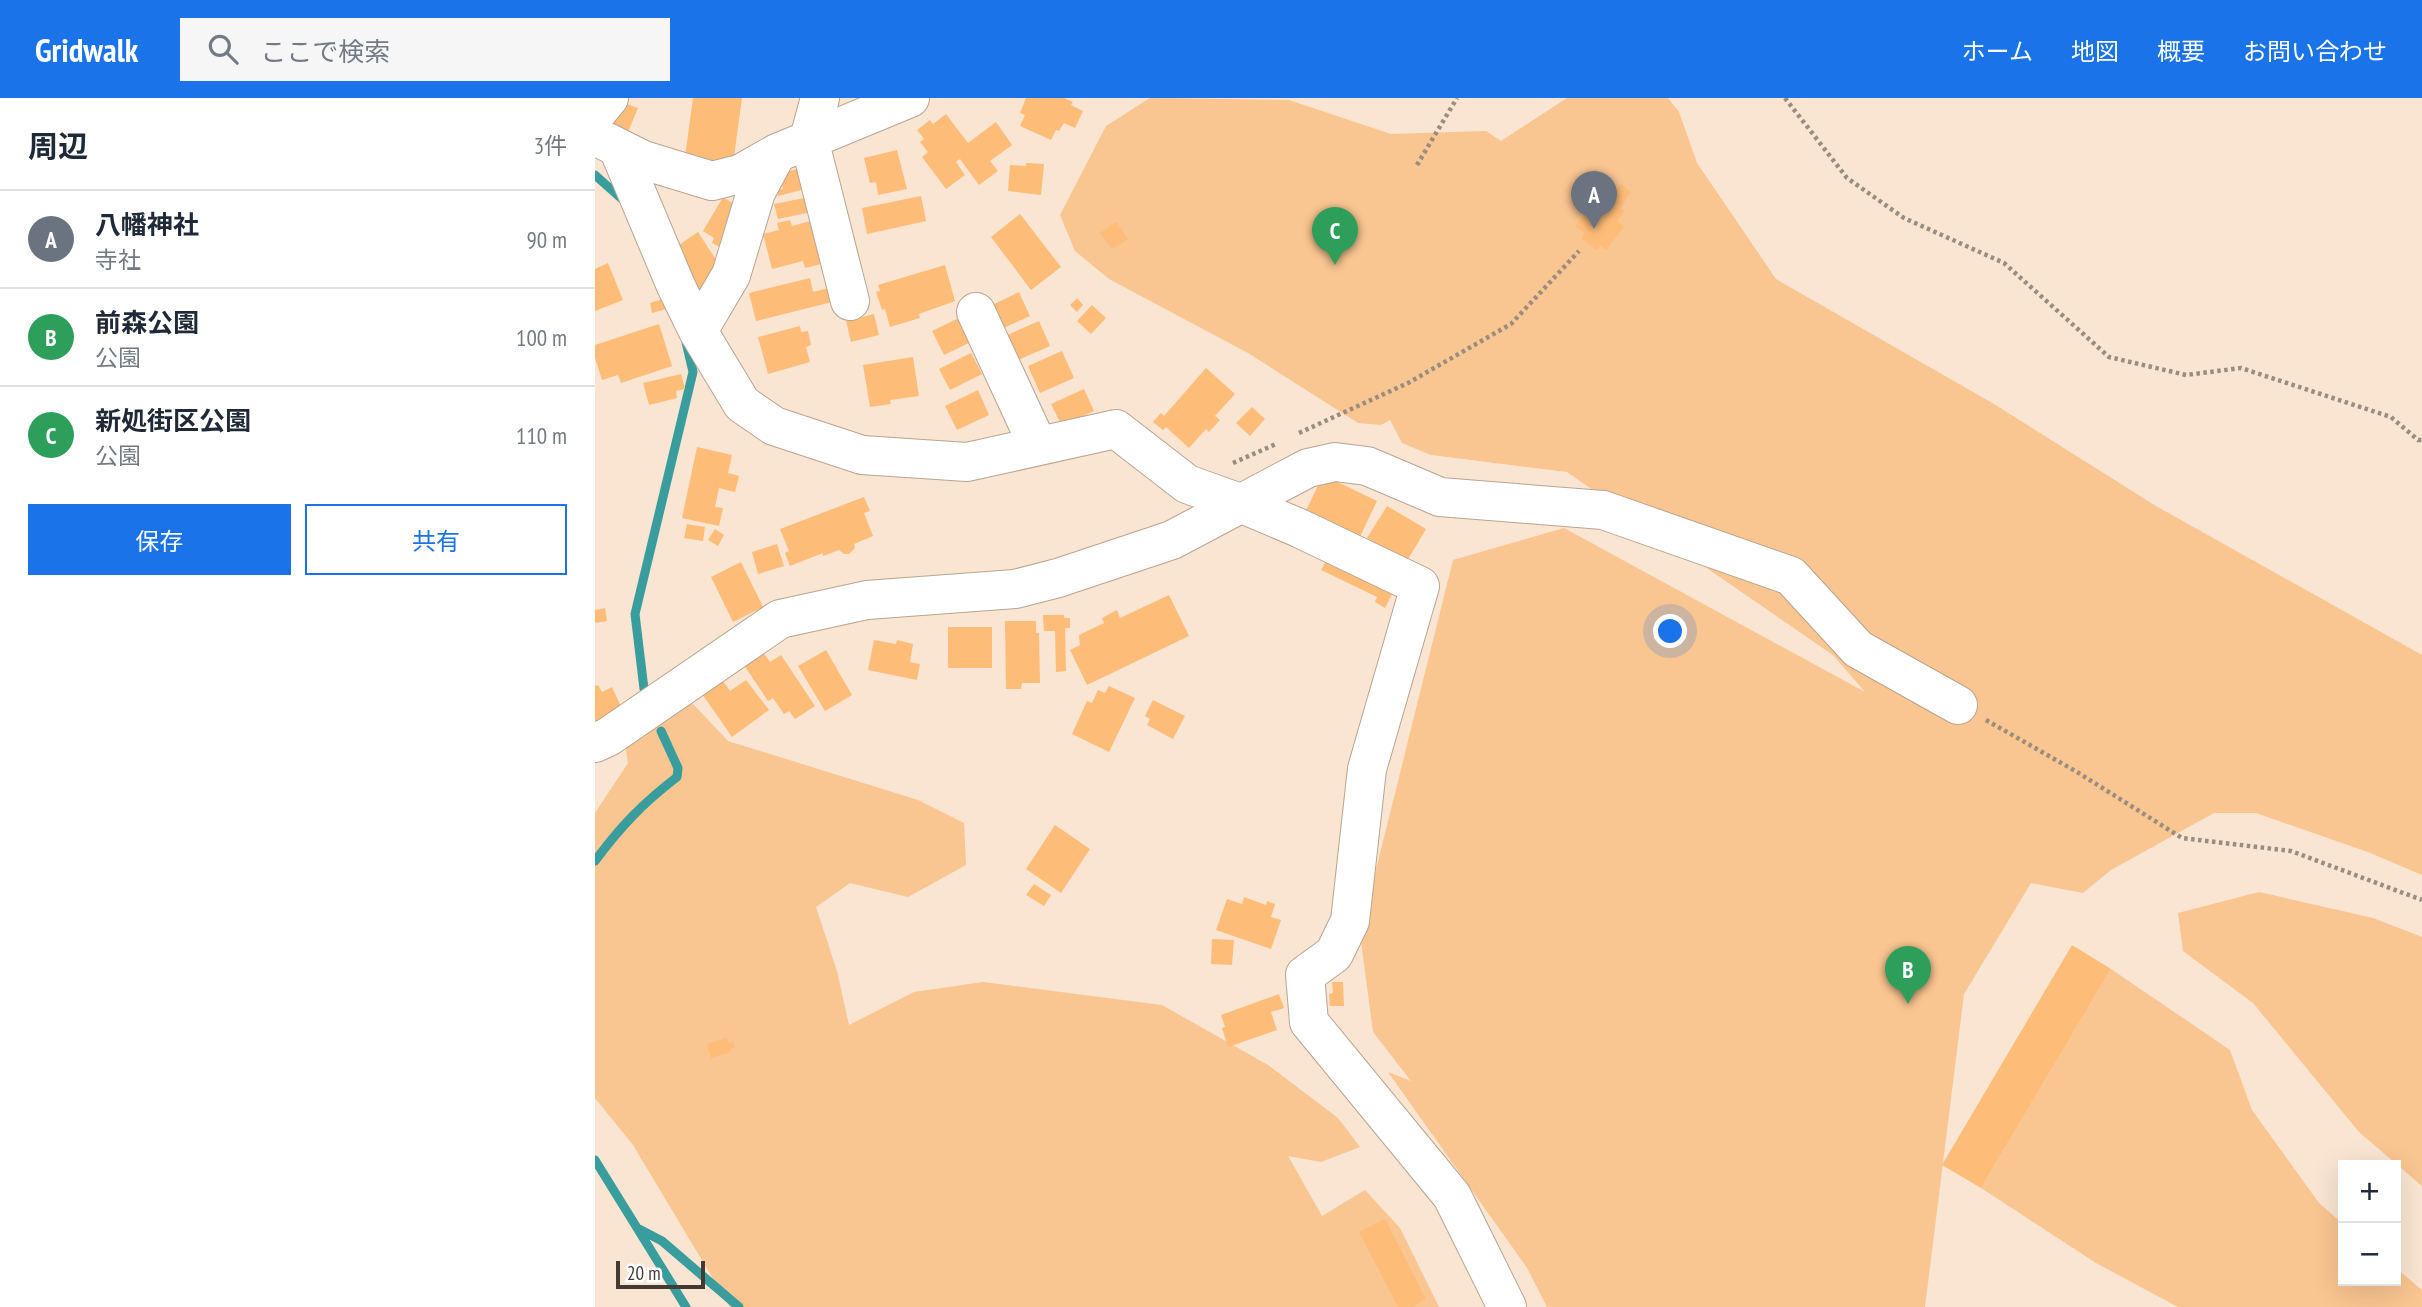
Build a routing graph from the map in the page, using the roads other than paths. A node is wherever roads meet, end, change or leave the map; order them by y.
1 (609, 98) edge
2 (820, 98) edge
3 (909, 98) edge
4 (595, 115) edge
5 (607, 142) edge
6 (793, 146) junction
7 (850, 301) dead end
8 (976, 312) dead end
9 (698, 331) junction
10 (1038, 446) junction
11 (1240, 503) junction
12 (1958, 705) road end
13 (595, 743) edge
14 (1507, 1307) edge

1 - 4 street
2 - 6 street
3 - 6 street
5 - 6 street
5 - 9 street
6 - 7 street
6 - 9 street
8 - 10 street
9 - 10 street
10 - 11 street
11 - 12 street
11 - 13 street
11 - 14 street

